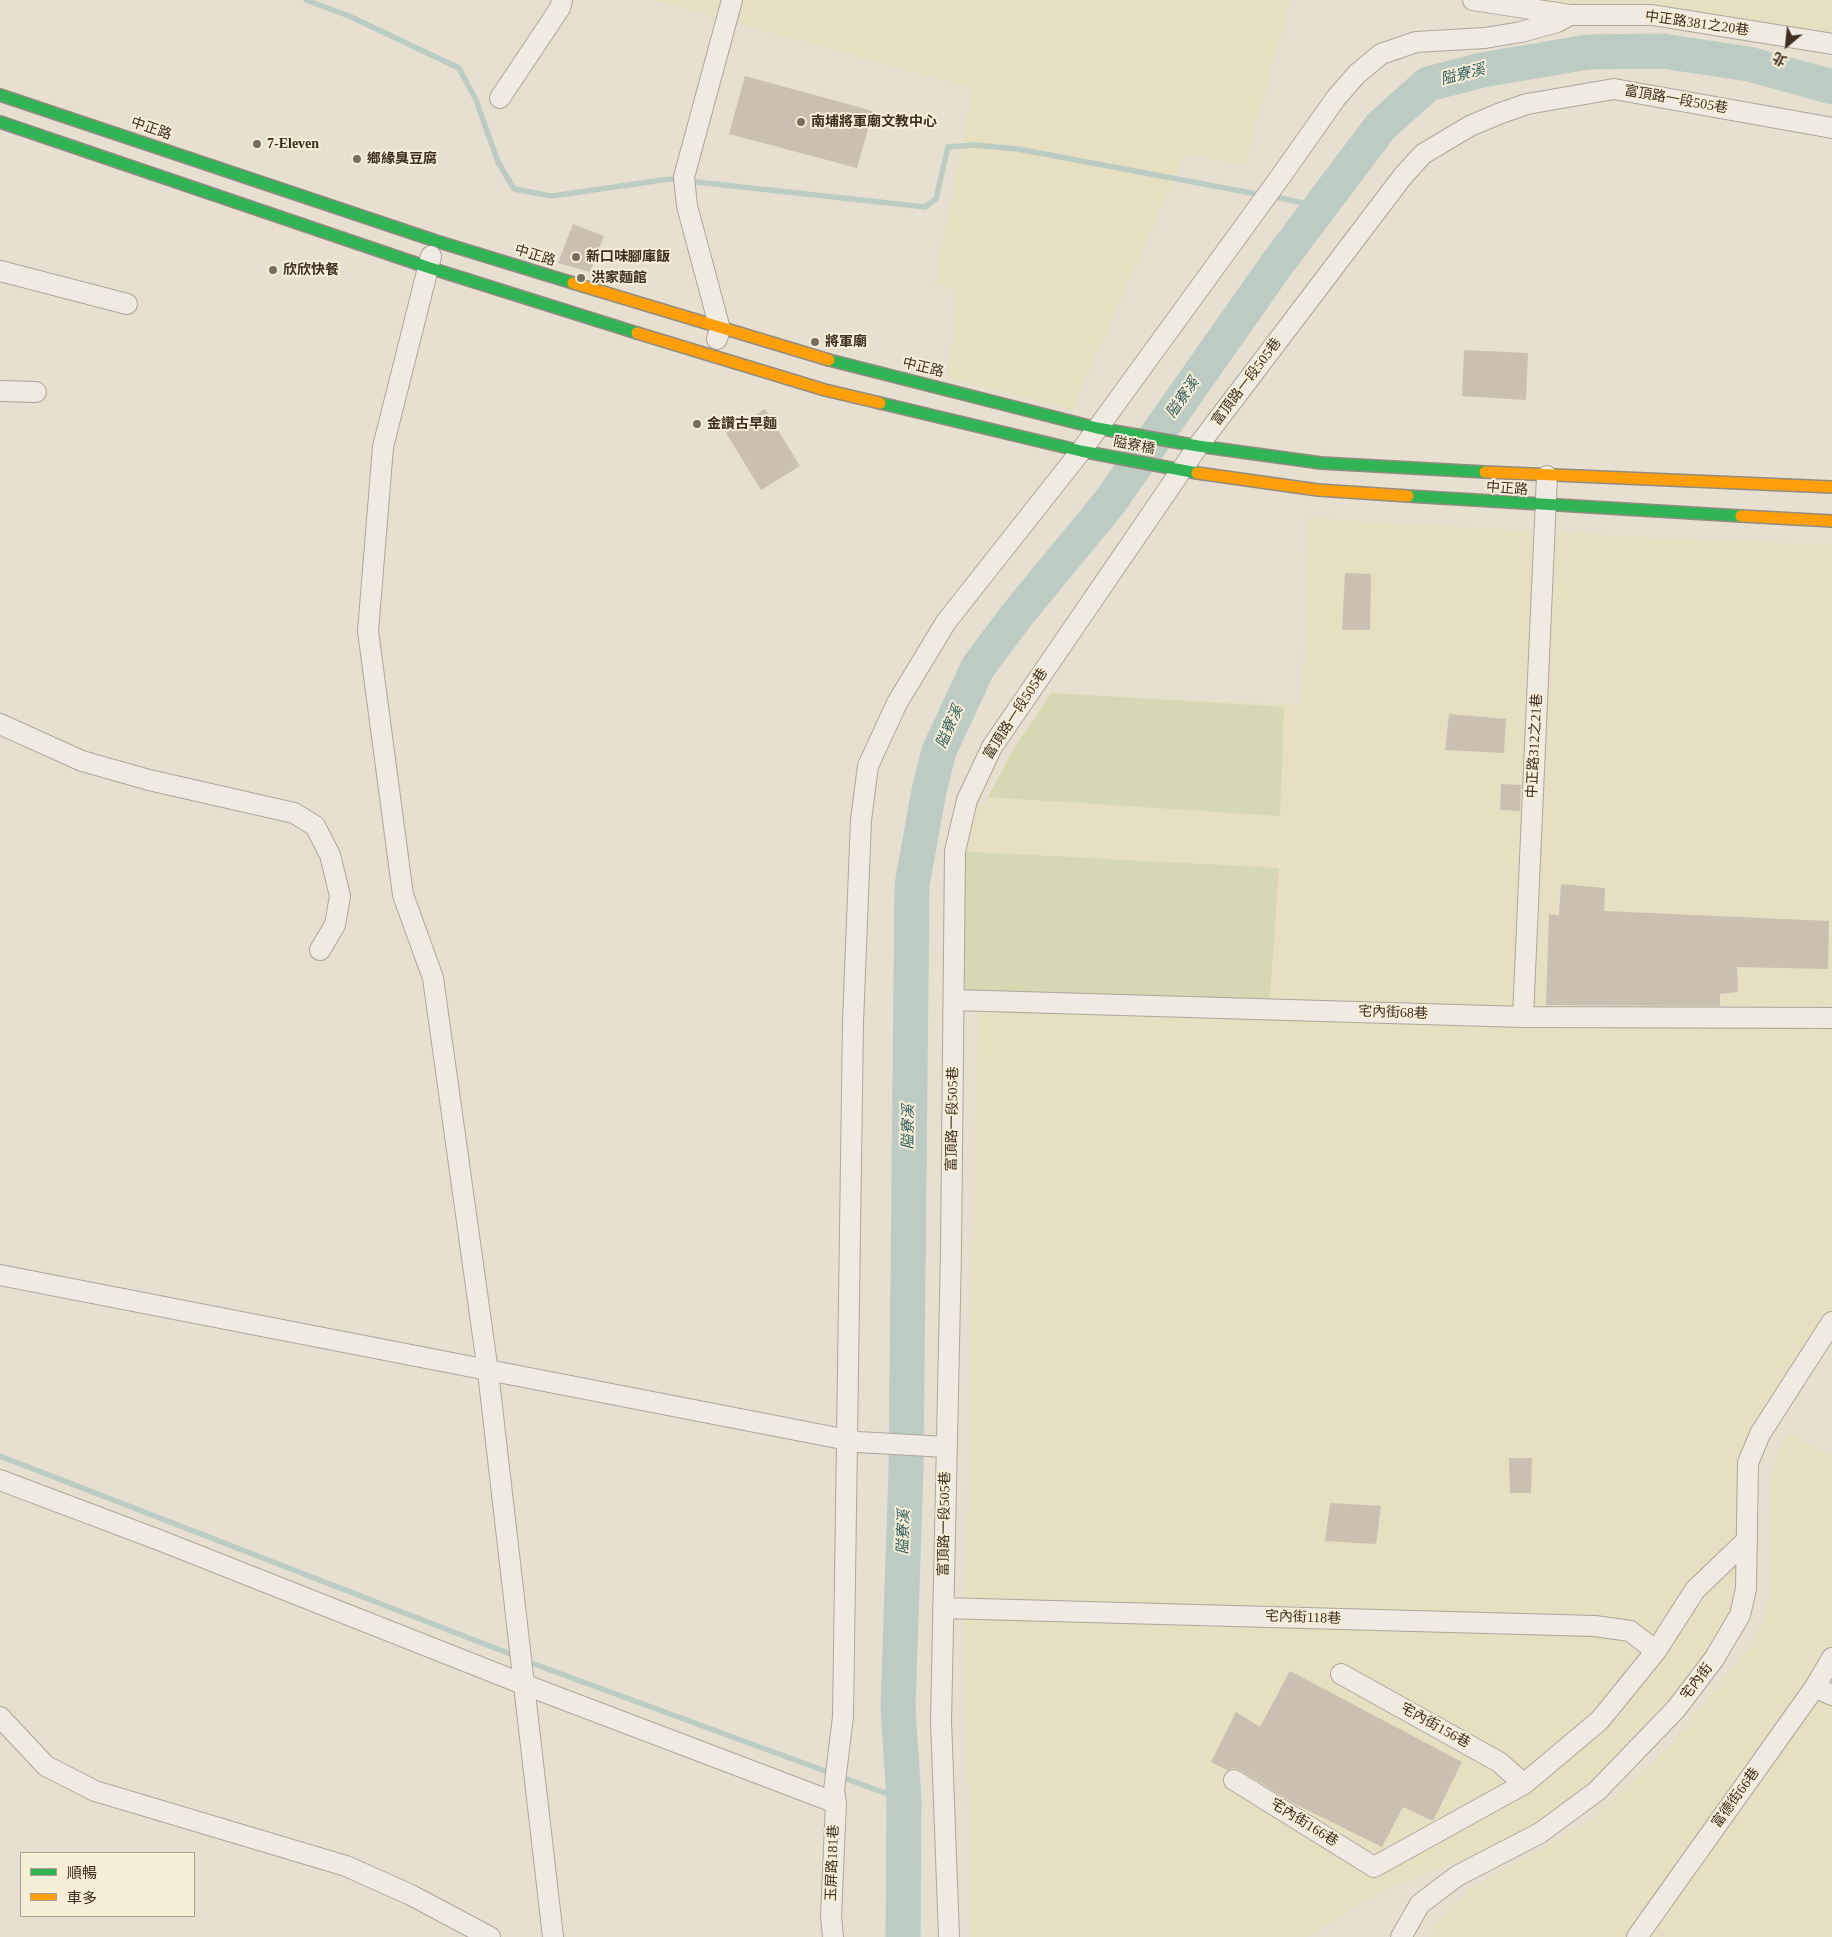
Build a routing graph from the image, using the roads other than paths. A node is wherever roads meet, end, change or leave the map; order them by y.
1 (562, 0) edge
2 (732, 0) edge
3 (1473, 0) edge
4 (1570, 15) junction
5 (1832, 44) edge
6 (0, 95) edge
7 (500, 98) dead end
8 (0, 122) edge
9 (1832, 128) edge
10 (436, 241) junction
11 (427, 267) junction
12 (0, 271) edge
13 (127, 304) dead end
14 (720, 329) junction
15 (710, 356) junction
16 (0, 392) edge
17 (36, 392) dead end
18 (1097, 428) junction
19 (1198, 446) junction
20 (1081, 451) junction
21 (1182, 471) junction
22 (1547, 476) junction
23 (1832, 487) edge
24 (1546, 506) junction
25 (1832, 521) edge
26 (0, 724) edge
27 (320, 950) dead end
28 (954, 1000) junction
29 (1523, 1017) junction
30 (1832, 1018) edge
31 (0, 1275) edge
32 (1832, 1322) edge
33 (488, 1372) junction
34 (853, 1441) junction
35 (940, 1447) junction
36 (0, 1480) edge
37 (1747, 1540) junction
38 (943, 1608) junction
39 (1656, 1651) junction
40 (1832, 1658) edge
41 (1341, 1674) dead end
42 (523, 1680) junction
43 (1824, 1691) edge
44 (0, 1717) edge
45 (1234, 1780) dead end
46 (1524, 1784) junction
47 (835, 1796) junction
48 (490, 1937) edge
49 (553, 1937) edge
50 (833, 1937) edge
51 (950, 1937) edge
52 (1401, 1937) edge
53 (1637, 1937) edge

1 - 7 street
2 - 14 street
3 - 4 street, 中正路381之20巷
4 - 5 street, 中正路381之20巷
4 - 18 street, 玉屏路181巷
6 - 10 main road, 中正路
8 - 11 main road
9 - 19 street, 富頂路一段505巷
10 - 11 street
10 - 14 main road, 中正路
11 - 15 main road
11 - 33 street
12 - 13 street
14 - 15 street
14 - 18 main road, 中正路
15 - 20 main road
16 - 17 street
18 - 19 main road, 隘寮橋
18 - 20 street, 玉屏路181巷
19 - 21 street, 富頂路一段505巷
19 - 22 main road, 中正路
20 - 21 main road, 隘寮橋
20 - 34 street, 玉屏路181巷
21 - 24 main road, 中正路
21 - 28 street, 富頂路一段505巷
22 - 23 main road, 中正路
22 - 24 street, 中正路312之21巷
24 - 25 main road, 中正路
24 - 29 street, 中正路312之21巷
26 - 27 street
28 - 29 street, 宅內街68巷
28 - 35 street, 富頂路一段505巷
29 - 30 street, 宅內街68巷
31 - 33 street
32 - 37 street, 宅內街
33 - 34 street
33 - 42 street
34 - 35 street
34 - 47 street, 玉屏路181巷
35 - 38 street, 富頂路一段505巷
36 - 42 street
37 - 39 street
37 - 52 street, 宅內街
38 - 39 street, 宅內街118巷
38 - 51 street, 富頂路一段505巷
39 - 46 street
40 - 43 street, 富德街66巷
41 - 46 street, 宅內街156巷
42 - 47 street
42 - 49 street
43 - 53 street, 富德街66巷
44 - 48 street
45 - 46 street, 宅內街166巷
47 - 50 street, 玉屏路181巷

